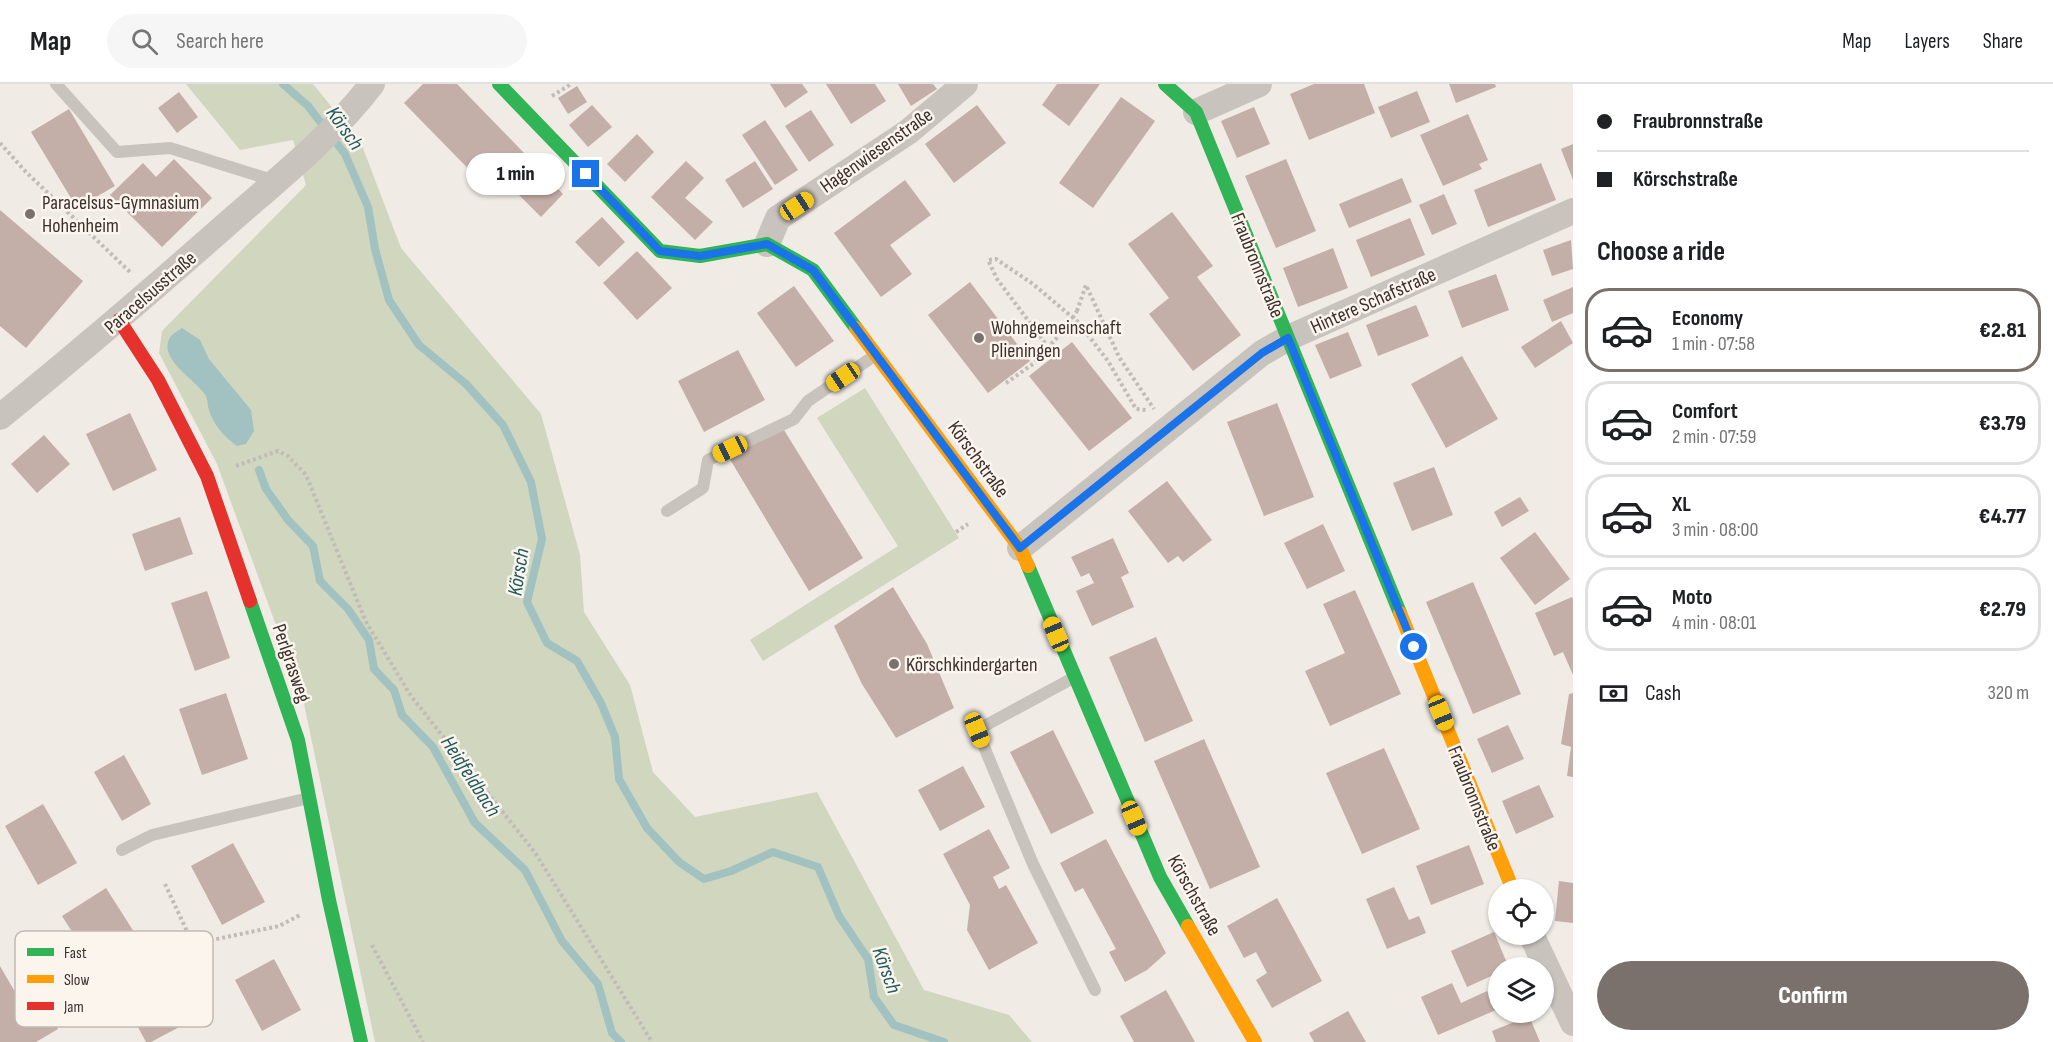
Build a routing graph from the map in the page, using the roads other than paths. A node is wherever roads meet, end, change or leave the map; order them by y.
1 (56, 84) edge
2 (499, 84) edge
3 (965, 84) edge
4 (1165, 84) edge
5 (1259, 84) edge
6 (364, 94) edge
7 (1196, 112) junction
8 (277, 181) junction
9 (1573, 211) edge
10 (767, 244) junction
11 (119, 320) junction
12 (1288, 338) junction
13 (878, 354) junction
14 (0, 417) edge
15 (667, 511) dead end
16 (1020, 548) junction
17 (1074, 678) junction
18 (310, 798) junction
19 (122, 850) dead end
20 (1509, 879) edge
21 (1536, 945) edge
22 (1095, 990) dead end
23 (1573, 1023) edge
24 (361, 1042) edge
25 (1256, 1042) edge

1 - 8 lane
2 - 10 street
3 - 10 street, Hagenwiesenstraße
4 - 7 street, Fraubronnstraße
5 - 7 street
6 - 8 street, Paracelsusstraße
7 - 12 street, Fraubronnstraße
8 - 11 street, Paracelsusstraße
9 - 12 street, Hintere Schafstraße
10 - 13 street, Körschstraße
11 - 14 street, Paracelsusstraße
11 - 18 street, Perlgrasweg
12 - 16 street, Hintere Schafstraße
12 - 20 street, Fraubronnstraße
13 - 15 lane
13 - 16 street, Körschstraße
16 - 17 street, Körschstraße
17 - 22 lane
17 - 25 street, Körschstraße
18 - 19 lane
18 - 24 street, Perlgrasweg
21 - 23 street

